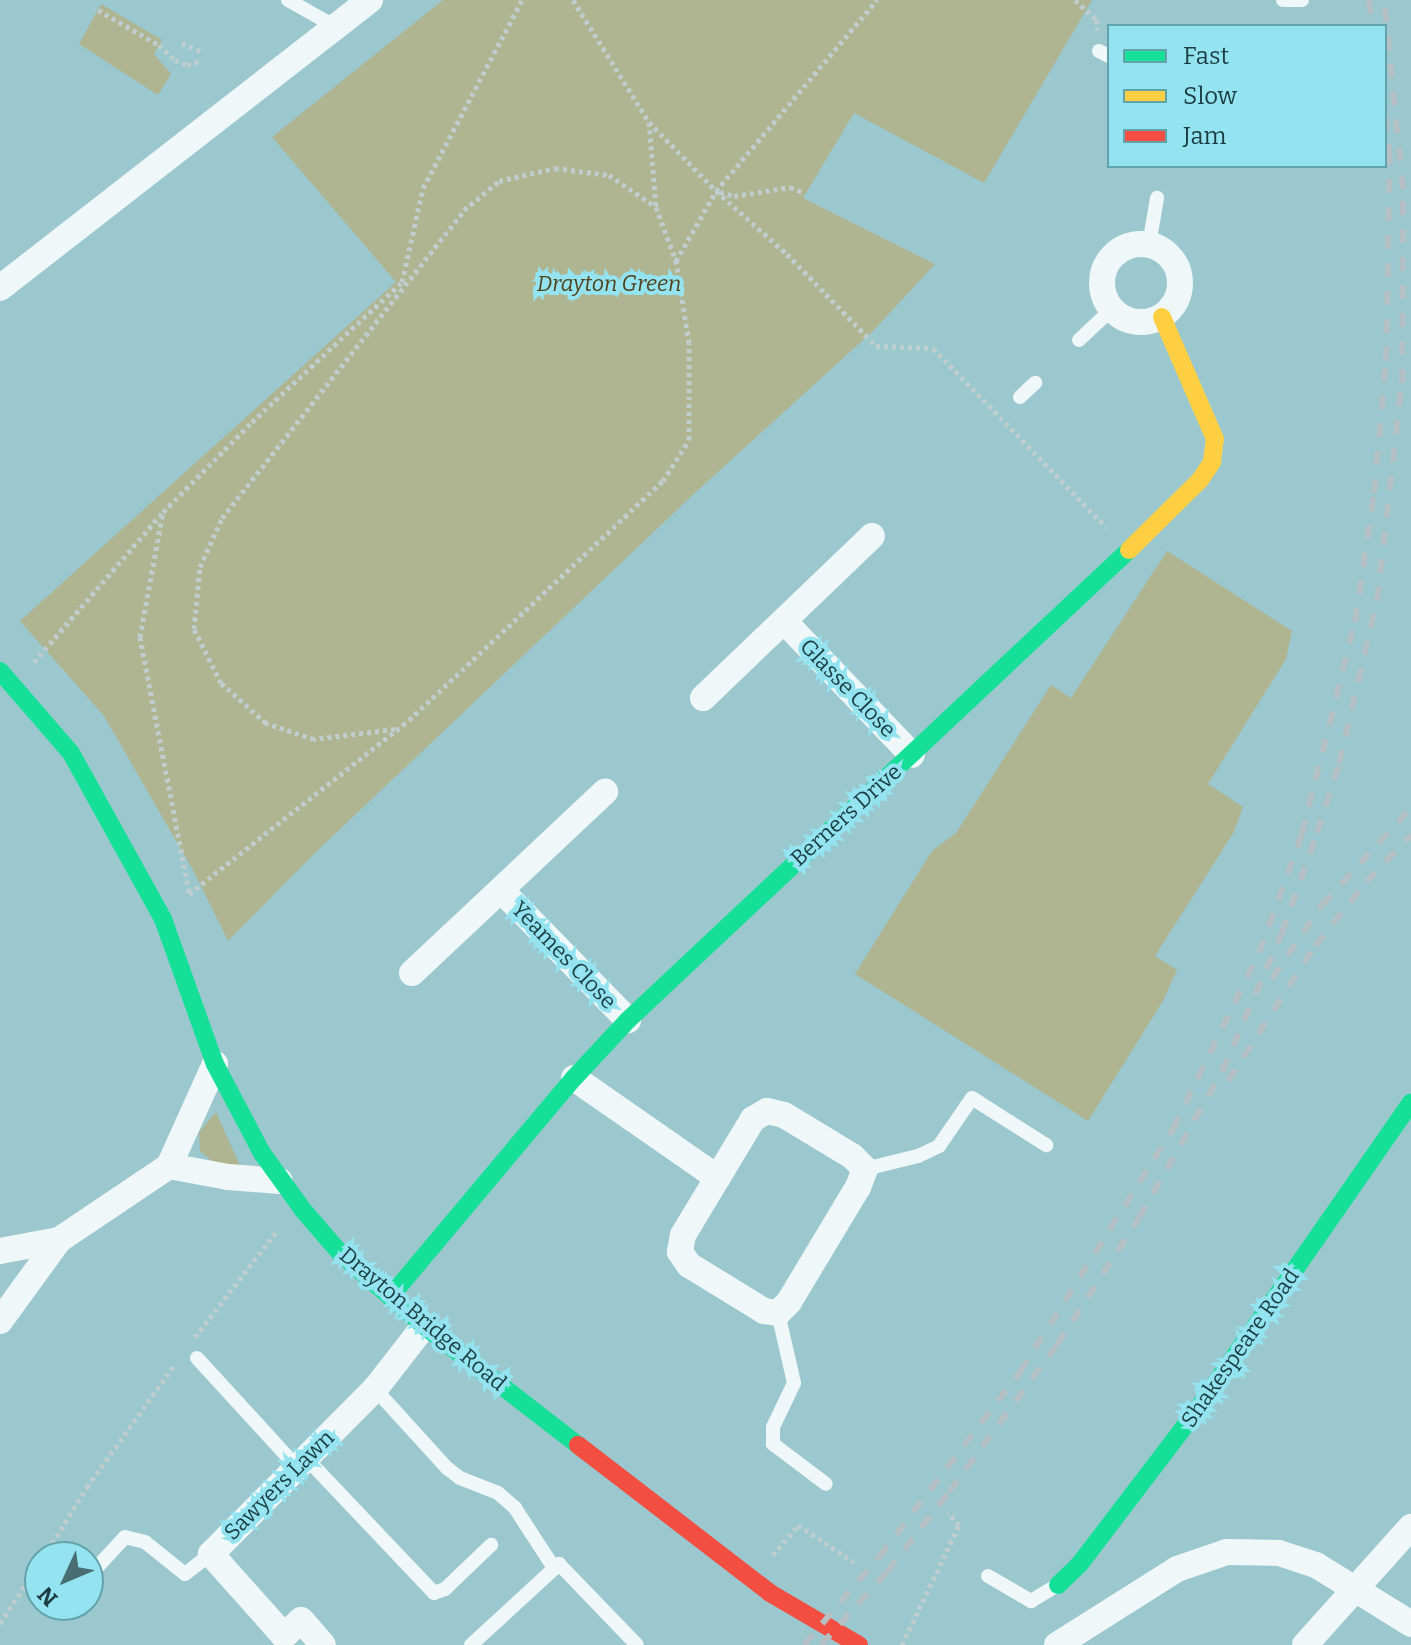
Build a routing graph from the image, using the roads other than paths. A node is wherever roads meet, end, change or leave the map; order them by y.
1 (288, 0) edge
2 (370, 0) edge
3 (1283, 0) edge
4 (1302, 0) edge
5 (336, 27) junction
6 (1157, 198) dead end
7 (1149, 245) junction
8 (0, 288) edge
9 (1112, 309) junction
10 (1162, 317) junction
11 (1079, 340) dead end
12 (1035, 383) dead end
13 (1020, 397) dead end
14 (872, 536) dead end
15 (784, 621) junction
16 (6, 676) edge
17 (703, 698) dead end
18 (912, 755) junction
19 (605, 792) dead end
20 (501, 890) junction
21 (412, 973) dead end
22 (628, 1020) junction
23 (215, 1064) junction
24 (574, 1078) junction
25 (1411, 1103) edge
26 (1046, 1145) dead end
27 (169, 1166) junction
28 (865, 1169) junction
29 (718, 1178) junction
30 (280, 1181) junction
31 (59, 1240) junction
32 (0, 1251) edge
33 (390, 1297) junction
34 (778, 1313) junction
35 (0, 1321) edge
36 (424, 1326) junction
37 (191, 1354) road end
38 (375, 1389) junction
39 (301, 1463) junction
40 (826, 1484) dead end
41 (1411, 1527) edge
42 (491, 1545) dead end
43 (211, 1554) junction
44 (104, 1560) edge
45 (554, 1568) junction
46 (988, 1576) dead end
47 (1058, 1585) joint
48 (1356, 1587) junction
49 (1411, 1624) edge
50 (280, 1640) edge
51 (858, 1644) edge
52 (323, 1645) edge
53 (471, 1645) edge
54 (637, 1645) edge
55 (1057, 1645) edge
56 (1305, 1645) edge

1 - 5 lane
2 - 5 street
3 - 4 lane
5 - 8 street
6 - 7 lane
7 - 9 street
7 - 10 street
9 - 10 street
9 - 11 lane
10 - 18 street, Berners Drive
12 - 13 lane
14 - 15 street, Glasse Close
15 - 17 street, Glasse Close
15 - 18 street, Glasse Close
16 - 23 street, Drayton Bridge Road
18 - 22 street, Berners Drive
19 - 20 street, Yeames Close
20 - 21 street, Yeames Close
20 - 22 street, Yeames Close
22 - 24 street, Berners Drive
23 - 27 street
23 - 30 street, Drayton Bridge Road
24 - 29 street
24 - 33 street, Berners Drive
25 - 47 street, Shakespeare Road
26 - 28 lane
27 - 30 street
27 - 31 street
28 - 29 street
28 - 34 street
29 - 34 street
30 - 33 street, Drayton Bridge Road
31 - 32 street
31 - 35 street
33 - 36 street, Drayton Bridge Road
34 - 40 lane
36 - 38 street, Sawyers Lawn
36 - 51 street, Drayton Bridge Road
37 - 39 lane
38 - 39 street, Sawyers Lawn
38 - 45 lane
39 - 42 lane
39 - 43 street, Sawyers Lawn
41 - 48 street
43 - 44 lane
43 - 50 street, Sawyers Lawn
45 - 53 lane
45 - 54 lane
46 - 47 lane
48 - 49 street
48 - 55 street
48 - 56 street
50 - 52 street, Sawyers Lawn

